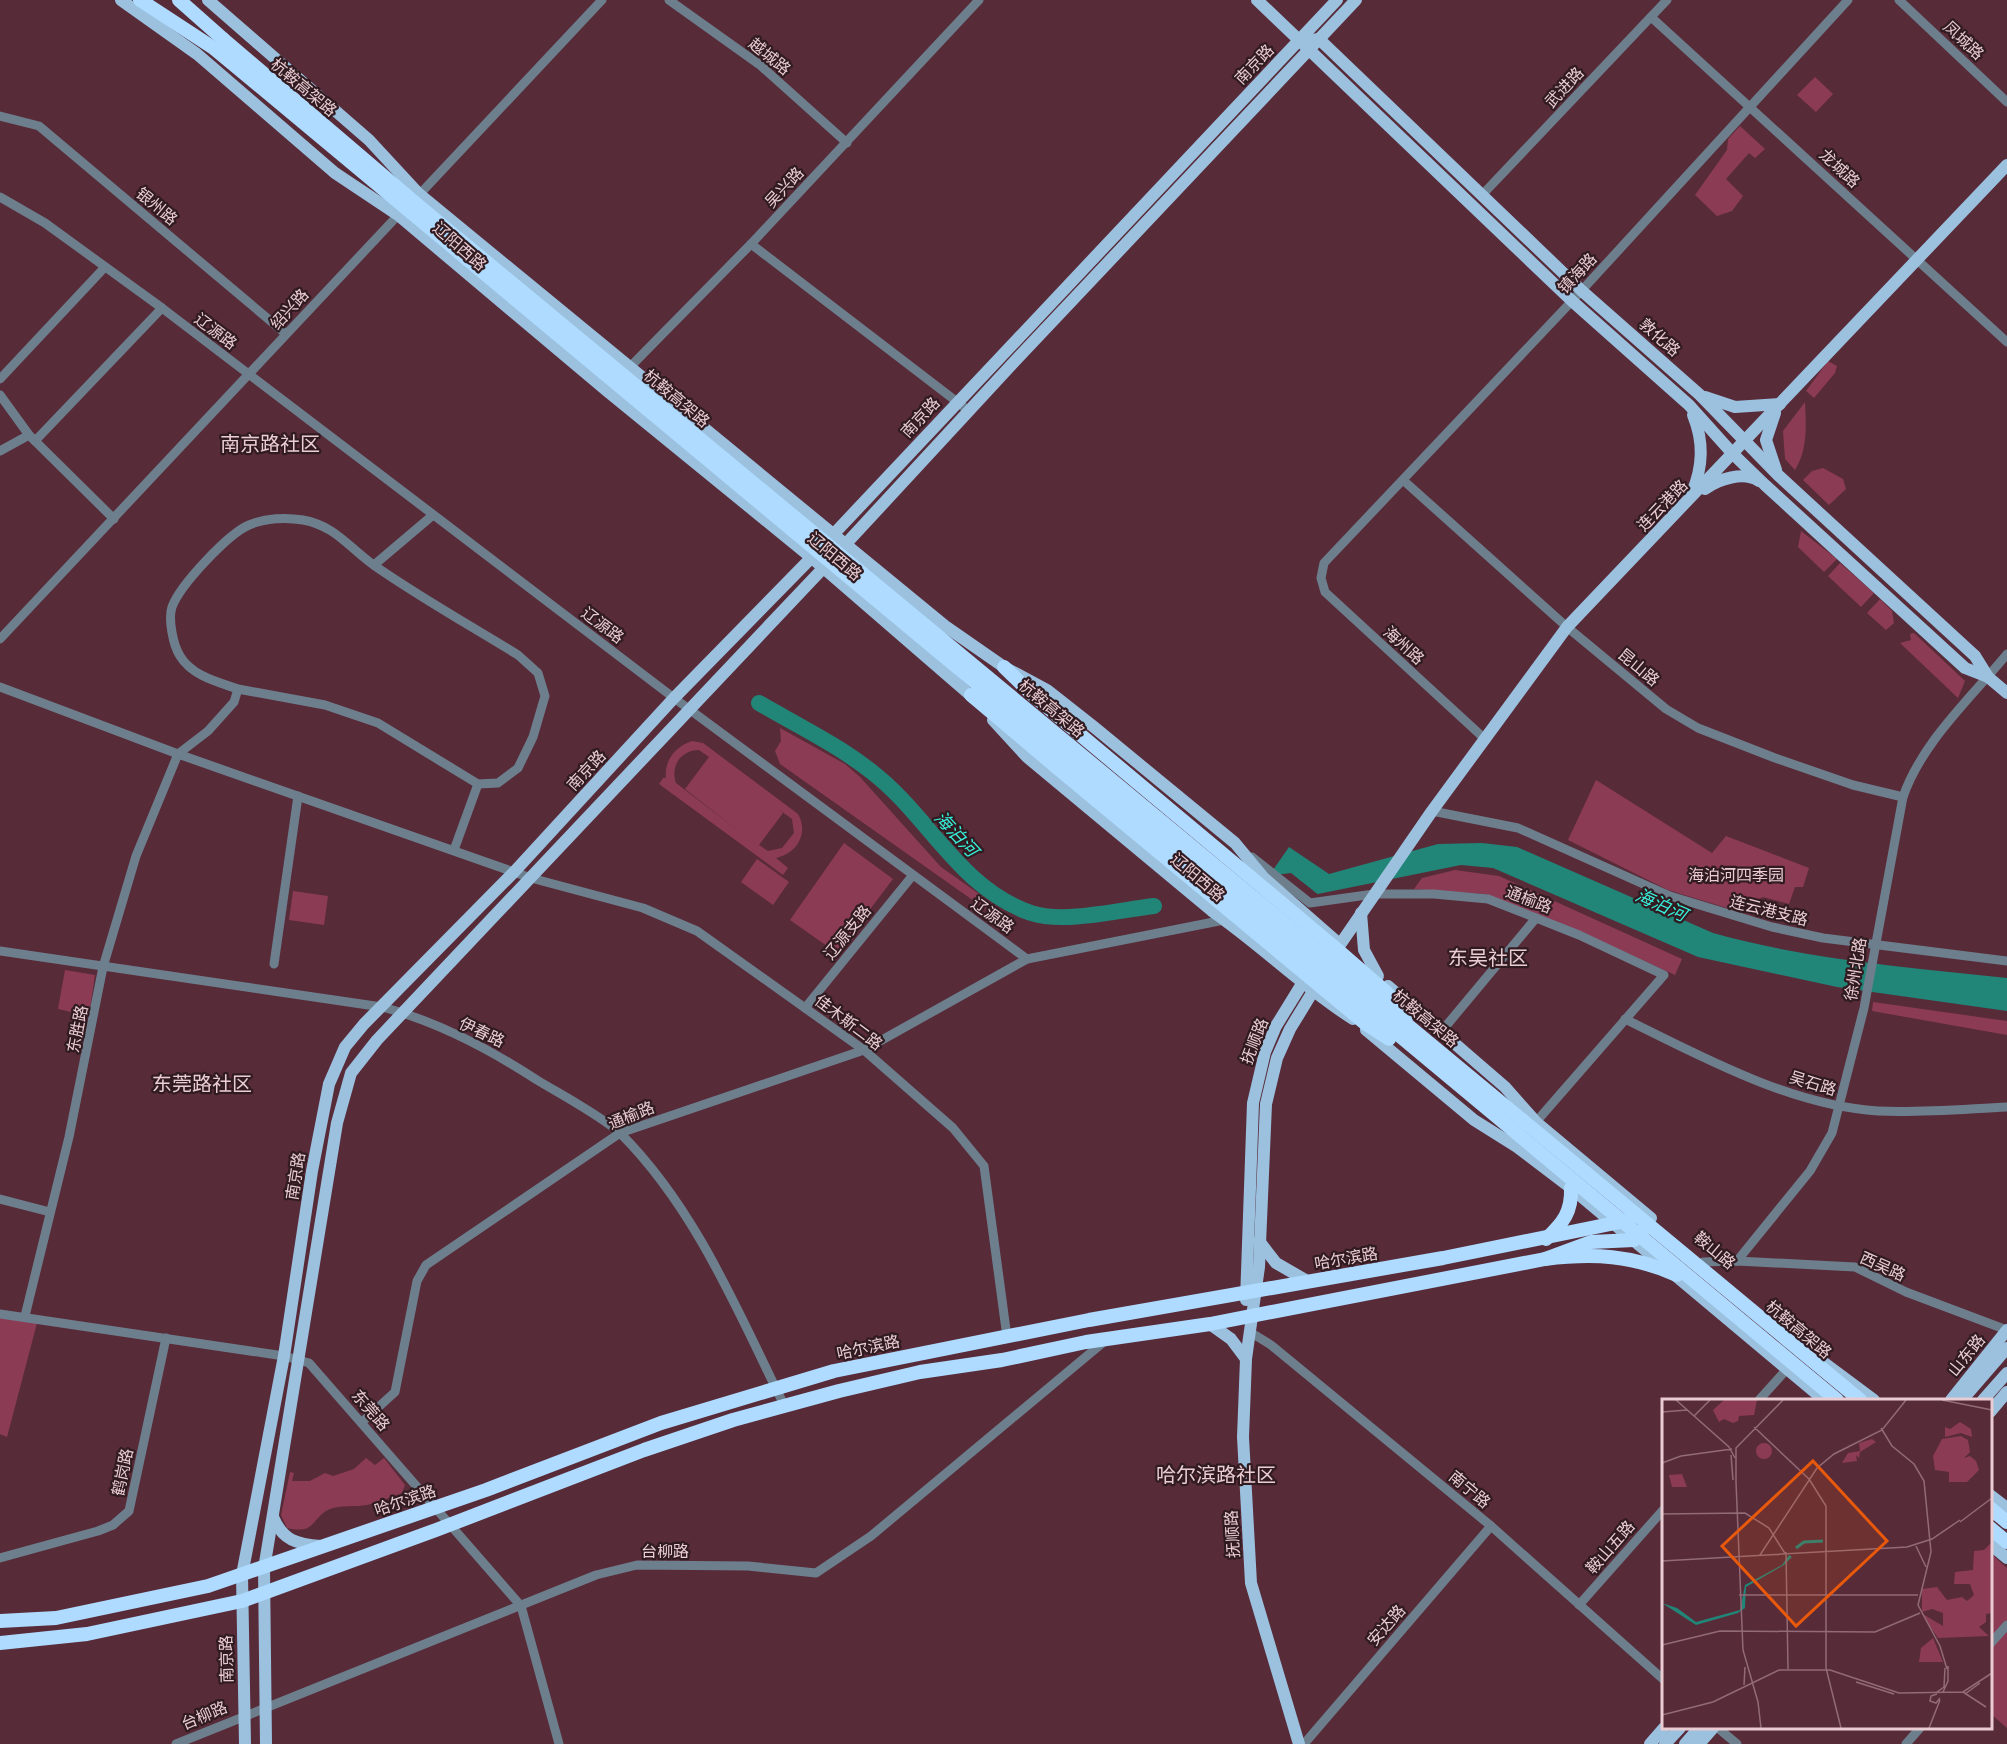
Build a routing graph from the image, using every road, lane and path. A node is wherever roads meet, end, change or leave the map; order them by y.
1 (121, 0) edge
2 (140, 0) edge
3 (156, 0) edge
4 (181, 0) edge
5 (602, 0) edge
6 (669, 0) edge
7 (979, 0) edge
8 (1257, 0) edge
9 (1337, 0) edge
10 (1356, 0) edge
11 (1667, 0) edge
12 (1848, 0) edge
13 (1901, 0) edge
14 (210, 1) edge
15 (1651, 17) junction
16 (1319, 39) junction
17 (1299, 40) junction
18 (219, 44) junction
19 (1309, 50) junction
20 (2007, 102) edge
21 (1752, 107) junction
22 (0, 116) edge
23 (846, 143) junction
24 (2007, 165) edge
25 (420, 194) junction
26 (1482, 195) junction
27 (0, 197) edge
28 (398, 215) junction
29 (752, 244) junction
30 (1918, 258) junction
31 (105, 267) junction
32 (1582, 291) junction
33 (1572, 301) junction
34 (162, 308) junction
35 (286, 334) junction
36 (2007, 342) edge
37 (631, 367) junction
38 (249, 375) junction
39 (0, 380) edge
40 (607, 391) junction
41 (0, 395) edge
42 (1700, 395) junction
43 (956, 403) junction
44 (1780, 404) junction
45 (1689, 405) junction
46 (969, 411) junction
47 (32, 438) junction
48 (1744, 442) junction
49 (0, 451) edge
50 (1733, 454) junction
51 (1778, 475) junction
52 (1403, 480) junction
53 (1765, 485) junction
54 (1690, 500) junction
55 (433, 515) junction
56 (114, 519) junction
57 (834, 533) junction
58 (847, 543) junction
59 (812, 558) junction
60 (1324, 563) joint
61 (374, 565) junction
62 (823, 568) junction
63 (1567, 627) junction
64 (0, 639) edge
65 (2007, 654) edge
66 (1004, 667) junction
67 (1988, 677) junction
68 (0, 687) edge
69 (238, 689) junction
70 (2007, 693) edge
71 (971, 695) junction
72 (674, 699) junction
73 (689, 709) junction
74 (1486, 740) junction
75 (178, 754) junction
76 (478, 784) junction
77 (298, 796) junction
78 (1903, 797) junction
79 (1429, 816) junction
80 (454, 850) junction
81 (514, 871) junction
82 (913, 875) junction
83 (531, 878) junction
84 (1374, 894) junction
85 (1305, 907) junction
86 (1361, 913) junction
87 (1536, 918) junction
88 (1224, 920) junction
89 (1340, 944) junction
90 (1874, 945) junction
91 (0, 951) edge
92 (1027, 959) junction
93 (2007, 961) edge
94 (274, 964) dead end
95 (103, 967) junction
96 (1378, 976) junction
97 (1301, 983) junction
98 (1312, 993) junction
99 (382, 1007) junction
100 (805, 1008) junction
101 (403, 1012) junction
102 (1625, 1019) junction
103 (1446, 1026) dead end
104 (864, 1050) junction
105 (1444, 1055) junction
106 (1434, 1067) junction
107 (1839, 1106) junction
108 (2007, 1107) edge
109 (1536, 1122) junction
110 (620, 1133) junction
111 (1571, 1188) junction
112 (0, 1199) edge
113 (50, 1212) junction
114 (1648, 1216) junction
115 (1614, 1223) junction
116 (1546, 1239) junction
117 (1634, 1240) junction
118 (1259, 1241) junction
119 (1545, 1258) junction
120 (1737, 1261) junction
121 (1703, 1262) junction
122 (1677, 1275) junction
123 (1309, 1282) junction
124 (1251, 1293) junction
125 (0, 1314) edge
126 (1250, 1315) junction
127 (24, 1316) junction
128 (1210, 1324) junction
129 (2007, 1330) edge
130 (1250, 1332) junction
131 (1007, 1337) junction
132 (166, 1338) junction
133 (1106, 1340) junction
134 (2007, 1348) edge
135 (285, 1356) junction
136 (1246, 1359) junction
137 (300, 1360) junction
138 (1787, 1369) junction
139 (2007, 1373) edge
140 (776, 1388) junction
141 (2007, 1392) edge
142 (1761, 1399) edge
143 (1822, 1399) edge
144 (1835, 1399) edge
145 (1858, 1399) edge
146 (1872, 1399) edge
147 (1952, 1399) edge
148 (1964, 1399) edge
149 (1985, 1399) edge
150 (784, 1406) junction
151 (1992, 1410) edge
152 (362, 1422) junction
153 (1992, 1497) edge
154 (435, 1507) junction
155 (2007, 1508) edge
156 (1992, 1510) edge
157 (1662, 1511) edge
158 (273, 1517) junction
159 (2007, 1522) edge
160 (450, 1525) junction
161 (1491, 1526) junction
162 (1992, 1530) edge
163 (2007, 1542) edge
164 (323, 1546) junction
165 (1992, 1546) edge
166 (0, 1558) edge
167 (2007, 1558) edge
168 (264, 1569) junction
169 (242, 1575) junction
170 (263, 1594) junction
171 (242, 1601) junction
172 (1580, 1605) junction
173 (521, 1606) junction
174 (0, 1621) edge
175 (2007, 1625) edge
176 (1992, 1642) edge
177 (0, 1643) edge
178 (1662, 1678) edge
179 (265, 1707) junction
180 (243, 1715) junction
181 (1663, 1729) edge
182 (1679, 1729) edge
183 (1698, 1729) edge
184 (1712, 1729) edge
185 (1719, 1729) edge
186 (1919, 1729) edge
187 (1666, 1743) edge
188 (176, 1744) edge
189 (245, 1744) edge
190 (266, 1744) edge
191 (559, 1744) edge
192 (1299, 1744) edge
193 (1304, 1744) edge
194 (1650, 1744) edge
195 (1685, 1744) edge
196 (1699, 1744) edge
197 (1737, 1744) edge
198 (1906, 1744) edge

1 - 28 main road, 辽阳西路
2 - 18 highway
3 - 18 highway
4 - 18 highway
5 - 25 street, 绍兴路
6 - 23 street, 越城路
7 - 23 street, 吴兴路
8 - 17 main road, 敦化路
9 - 17 main road, 南京路
10 - 16 main road, 南京路
11 - 15 street, 武进路
12 - 21 street, 镇海路
13 - 20 street, 凤城路
14 - 25 main road, 辽阳西路
15 - 21 street, 龙城路
15 - 26 street, 武进路
16 - 17 main road
16 - 19 main road, 南京路
16 - 26 main road, 敦化路
17 - 19 main road, 敦化路
17 - 43 main road, 南京路
18 - 105 highway, 杭鞍高架路, bridge
18 - 106 highway, 杭鞍高架路, bridge
19 - 33 main road, 敦化路
19 - 46 main road, 南京路
21 - 30 street, 龙城路
21 - 32 street, 镇海路
22 - 35 street, 银州路
23 - 29 street, 吴兴路
24 - 30 main road, 连云港路
25 - 28 street, 绍兴路
25 - 37 main road, 辽阳西路
26 - 32 main road, 敦化路
27 - 31 street, 辽源路
28 - 35 street, 绍兴路
28 - 40 main road, 辽阳西路
29 - 37 street, 吴兴路
29 - 43 street
30 - 36 street, 龙城路
30 - 44 main road, 连云港路
31 - 34 street, 辽源路
31 - 39 street
32 - 33 street, 镇海路
32 - 42 main road, 敦化路
33 - 45 main road, 敦化路
33 - 52 street, 镇海路
34 - 38 street, 辽源路
34 - 47 street
35 - 38 street, 绍兴路
37 - 40 street, 吴兴路
37 - 57 main road, 辽阳西路
38 - 55 street, 辽源路
38 - 56 street, 绍兴路
40 - 59 main road, 辽阳西路
41 - 47 street
42 - 44 main road
42 - 48 main road, 敦化路
43 - 46 street
43 - 57 main road, 南京路
44 - 48 main road, 连云港路
44 - 51 main road
45 - 50 main road, 敦化路
45 - 54 main road
46 - 58 main road, 南京路
47 - 49 street
47 - 56 street
48 - 50 main road, 连云港路
48 - 51 main road, 敦化路
50 - 53 main road, 敦化路
50 - 54 main road, 连云港路
51 - 67 main road, 敦化路
52 - 60 street, 镇海路
52 - 63 street, 昆山路
53 - 54 main road
53 - 67 main road, 敦化路
54 - 63 main road, 连云港路
55 - 61 street
55 - 72 street, 辽源路
56 - 64 street, 绍兴路
57 - 58 main road, 辽阳西路
57 - 59 main road, 南京路
58 - 62 main road, 南京路
58 - 66 main road, 辽阳西路
59 - 62 main road, 辽阳西路
59 - 72 main road, 南京路
60 - 74 street, 海州路
61 - 69 street
61 - 76 street
62 - 71 main road, 辽阳西路
62 - 73 main road, 南京路
63 - 74 main road, 连云港路
63 - 78 street, 昆山路
65 - 67 street, 徐州北路
66 - 85 main road, 辽阳西路
66 - 105 highway, bridge
67 - 70 main road, 敦化路
67 - 78 street, 徐州北路
68 - 75 street, 佳木斯二路
69 - 75 street
69 - 76 street
71 - 88 main road, 辽阳西路
71 - 106 highway, bridge
72 - 73 street, 辽源路
72 - 81 main road, 南京路
73 - 82 street, 辽源路
73 - 83 main road, 南京路
74 - 79 main road, 连云港路
75 - 77 street, 佳木斯二路
75 - 95 street, 东胜路
76 - 80 street
77 - 80 street, 佳木斯二路
77 - 94 street
78 - 90 street, 徐州北路
79 - 84 main road, 连云港路
79 - 90 street, 连云港支路
80 - 81 street, 佳木斯二路
81 - 83 street, 佳木斯二路
81 - 99 main road, 南京路
82 - 92 street, 辽源路
82 - 100 street, 辽源支路
83 - 100 street, 佳木斯二路
83 - 101 main road, 南京路
84 - 85 street, 通榆路
84 - 86 main road, 抚顺路
84 - 87 street, 通榆路
85 - 89 main road, 辽阳西路
86 - 89 main road, 抚顺路
86 - 96 main road
87 - 102 street, 通榆路
87 - 103 street
88 - 92 street
88 - 97 main road, 辽阳西路
89 - 96 main road, 辽阳西路
89 - 97 main road, 抚顺路
89 - 98 main road, 抚顺路
90 - 93 street, 连云港支路
90 - 107 street, 徐州北路
91 - 95 street, 伊春路
92 - 104 street, 通榆路
95 - 99 street, 伊春路
95 - 113 street, 东胜路
96 - 109 main road, 辽阳西路
97 - 98 main road, 辽阳西路
97 - 124 main road, 抚顺路
98 - 111 main road, 辽阳西路
98 - 118 main road, 抚顺路
99 - 101 street, 伊春路
99 - 135 main road, 南京路
100 - 104 street, 佳木斯二路
101 - 110 street, 伊春路
101 - 137 main road, 南京路
102 - 107 street, 吴石路
102 - 109 street
104 - 110 street, 通榆路
104 - 131 street, 佳木斯二路
105 - 145 highway, 杭鞍高架路, bridge
106 - 144 highway, 杭鞍高架路, bridge
107 - 108 street, 吴石路
107 - 120 street, 徐州北路
109 - 114 main road, 鞍山路
110 - 140 street, 伊春路
110 - 152 street, 通榆路
111 - 115 main road
111 - 116 highway
112 - 113 street
113 - 127 street, 东胜路
114 - 115 highway, 哈尔滨路
114 - 117 highway
114 - 121 main road, 鞍山路
115 - 116 highway, 哈尔滨路
115 - 117 main road
116 - 123 highway, 哈尔滨路
117 - 119 highway
117 - 122 main road
118 - 123 main road
118 - 124 main road, 抚顺路
119 - 122 highway
119 - 126 highway
120 - 121 street, 西吴路
120 - 129 street, 西吴路
121 - 146 main road, 鞍山路
122 - 138 main road
123 - 124 highway, 哈尔滨路
124 - 126 main road, 抚顺路
124 - 131 highway, 哈尔滨路
125 - 127 street, 东莞路
126 - 128 highway
126 - 130 main road, 抚顺路
127 - 132 street, 东莞路
128 - 133 highway
128 - 136 main road
129 - 147 main road, 山东路
130 - 136 main road, 抚顺路
130 - 161 street, 南宁路
131 - 140 highway, 哈尔滨路
132 - 135 street, 东莞路
132 - 166 street, 鹤岗路
133 - 150 highway
133 - 173 street, 台柳路
134 - 148 main road, 山东路
135 - 137 street, 东莞路
135 - 169 main road, 南京路
136 - 192 main road, 抚顺路
137 - 152 street, 东莞路
137 - 158 main road, 南京路
138 - 142 street
138 - 143 main road
139 - 149 main road
140 - 150 street, 伊春路
140 - 154 highway, 哈尔滨路
141 - 151 main road
150 - 160 highway
152 - 154 street, 东莞路
153 - 155 main road
154 - 160 street, 东莞路
154 - 164 highway, 哈尔滨路
156 - 159 highway
157 - 172 street, 鞍山五路
158 - 164 main road
158 - 168 main road, 南京路
160 - 170 highway
160 - 173 street, 东莞路
161 - 172 street, 南宁路
161 - 193 street, 安达路
162 - 163 highway
164 - 168 highway, 哈尔滨路
165 - 167 main road
168 - 169 highway, 哈尔滨路
168 - 170 main road, 南京路
169 - 171 main road, 南京路
169 - 174 highway, 哈尔滨路
170 - 171 highway
170 - 179 main road, 南京路
171 - 177 highway
171 - 180 main road, 南京路
172 - 178 street, 南宁路
173 - 179 street, 台柳路
173 - 191 street, 东莞路
175 - 176 street
179 - 180 street, 台柳路
179 - 190 main road, 南京路
180 - 188 street, 台柳路
180 - 189 main road, 南京路
181 - 194 main road
182 - 187 main road
183 - 195 main road
184 - 196 main road
185 - 197 street
186 - 198 street

